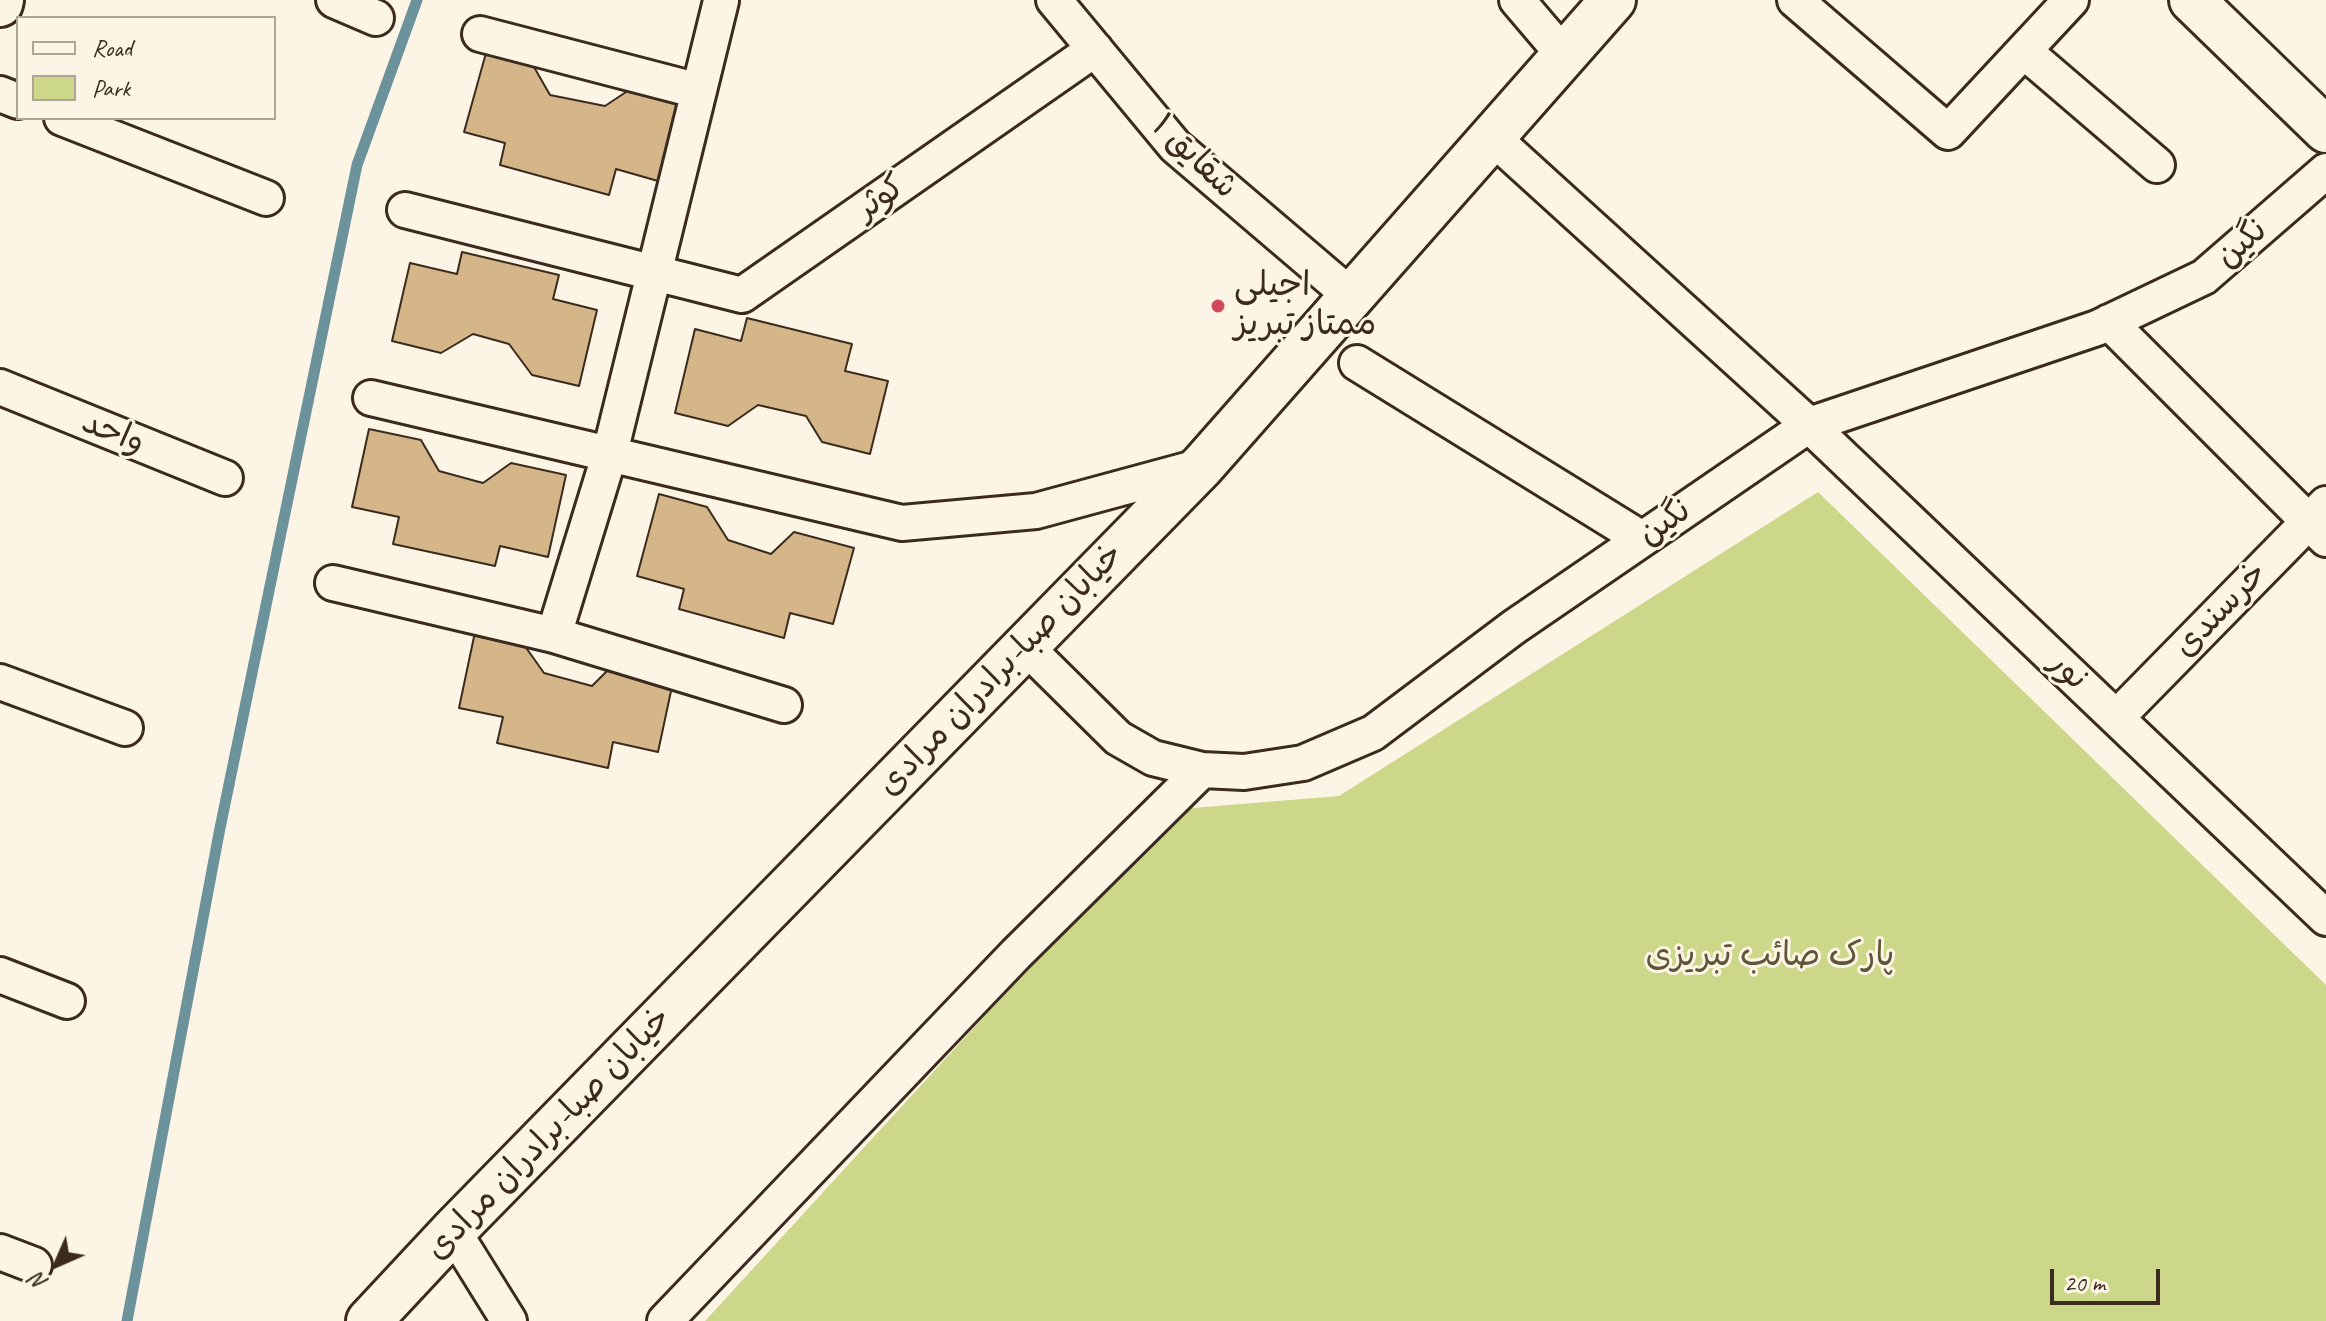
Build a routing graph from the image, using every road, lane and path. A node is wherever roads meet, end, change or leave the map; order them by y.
1 (334, 0) edge
2 (1054, 0) edge
3 (1517, 0) edge
4 (1613, 0) edge
5 (1795, 0) edge
6 (2071, 0) edge
7 (2192, 0) edge
8 (721, 1) edge
9 (376, 18) dead end
10 (480, 34) dead end
11 (1095, 49) junction
12 (2024, 51) junction
13 (1563, 54) junction
14 (699, 91) junction
15 (67, 120) edge
16 (2326, 130) edge
17 (1491, 136) junction
18 (2157, 165) dead end
19 (2326, 171) edge
20 (266, 198) dead end
21 (405, 210) dead end
22 (655, 271) junction
23 (1351, 296) junction
24 (2109, 322) junction
25 (1357, 363) dead end
26 (0, 387) edge
27 (371, 398) dead end
28 (1809, 425) junction
29 (610, 453) junction
30 (1202, 466) junction
31 (225, 478) dead end
32 (2320, 521) edge
33 (1642, 539) junction
34 (333, 583) dead end
35 (554, 635) junction
36 (1025, 646) junction
37 (0, 682) edge
38 (784, 705) dead end
39 (2117, 717) junction
40 (125, 728) dead end
41 (1202, 770) junction
42 (2326, 918) edge
43 (0, 975) edge
44 (67, 1001) dead end
45 (453, 1231) junction
46 (0, 1252) edge
47 (34, 1265) dead end
48 (369, 1321) edge
49 (509, 1321) edge
50 (665, 1321) edge

1 - 9 street
2 - 11 street, شقایق ۱
3 - 13 street
4 - 13 main road, خیابان صبا-برادران مرادی
5 - 12 street
6 - 12 street
7 - 16 main road
8 - 14 street
10 - 14 street
11 - 22 street, کوثر
11 - 23 street, شقایق ۱
12 - 18 street
13 - 17 main road, خیابان صبا-برادران مرادی
14 - 22 street
15 - 20 street
17 - 23 main road, خیابان صبا-برادران مرادی
17 - 28 street, نور
19 - 24 street, نگین
21 - 22 street
22 - 29 street
23 - 30 main road, خیابان صبا-برادران مرادی
24 - 28 street, نگین
24 - 32 street
25 - 33 street
26 - 31 street, واحد
27 - 29 street
28 - 33 street, نگین
28 - 39 street, نور
29 - 30 street
29 - 35 street
30 - 36 main road, خیابان صبا-برادران مرادی
32 - 39 street, خرسندی
33 - 41 street, نگین
34 - 35 street
35 - 38 street
36 - 41 street, نگین
36 - 45 main road, خیابان صبا-برادران مرادی
37 - 40 street
39 - 42 street, نور
41 - 50 street
43 - 44 street
45 - 48 main road, خیابان صبا-برادران مرادی
45 - 49 street
46 - 47 street

